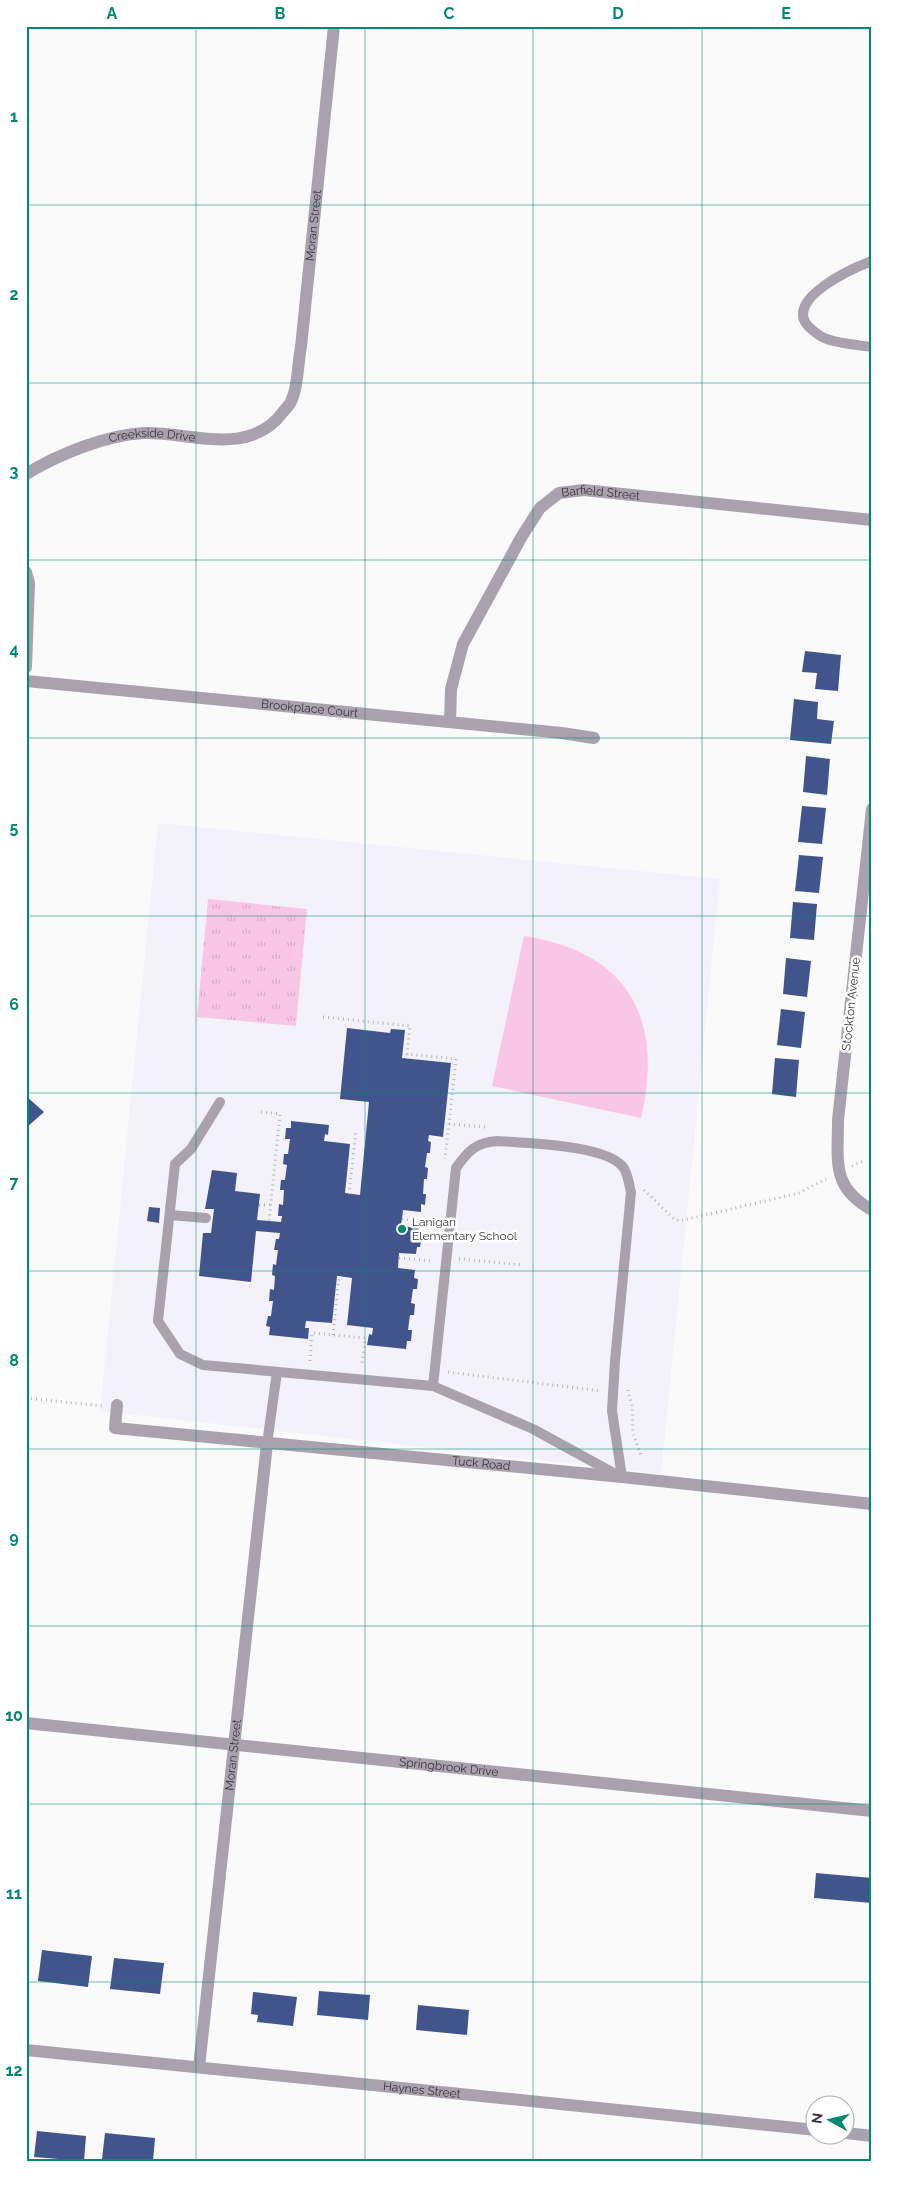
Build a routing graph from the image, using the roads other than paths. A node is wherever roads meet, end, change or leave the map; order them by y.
1 (334, 26) edge
2 (872, 261) edge
3 (872, 347) edge
4 (278, 419) joint
5 (26, 474) edge
6 (872, 520) edge
7 (26, 572) edge
8 (26, 667) edge
9 (26, 682) edge
10 (450, 722) junction
11 (594, 738) dead end
12 (872, 810) edge
13 (220, 1102) dead end
14 (872, 1210) edge
15 (170, 1215) junction
16 (206, 1218) dead end
17 (277, 1372) junction
18 (434, 1386) junction
19 (117, 1406) road end
20 (267, 1444) junction
21 (622, 1477) junction
22 (872, 1504) edge
23 (26, 1723) edge
24 (234, 1746) junction
25 (872, 1810) edge
26 (26, 2050) edge
27 (198, 2066) junction
28 (806, 2129) edge
29 (856, 2134) edge
30 (872, 2136) edge

1 - 4 street, Moran Street
2 - 3 lane
4 - 5 street, Creekside Drive
6 - 10 street, Barfield Street
7 - 8 street
9 - 10 street, Brookplace Court
10 - 11 street, Brookplace Court
12 - 14 street, Stockton Avenue
13 - 15 lane
15 - 16 lane
15 - 17 lane
17 - 18 lane
17 - 20 lane
18 - 21 lane
18 - 21 lane
19 - 20 street, Tuck Road
20 - 21 street, Tuck Road
20 - 24 street, Moran Street
21 - 22 street, Tuck Road
23 - 24 street, Springbrook Drive
24 - 25 street, Springbrook Drive
24 - 27 street, Moran Street
26 - 27 street, Haynes Street
27 - 28 street, Haynes Street
29 - 30 street

